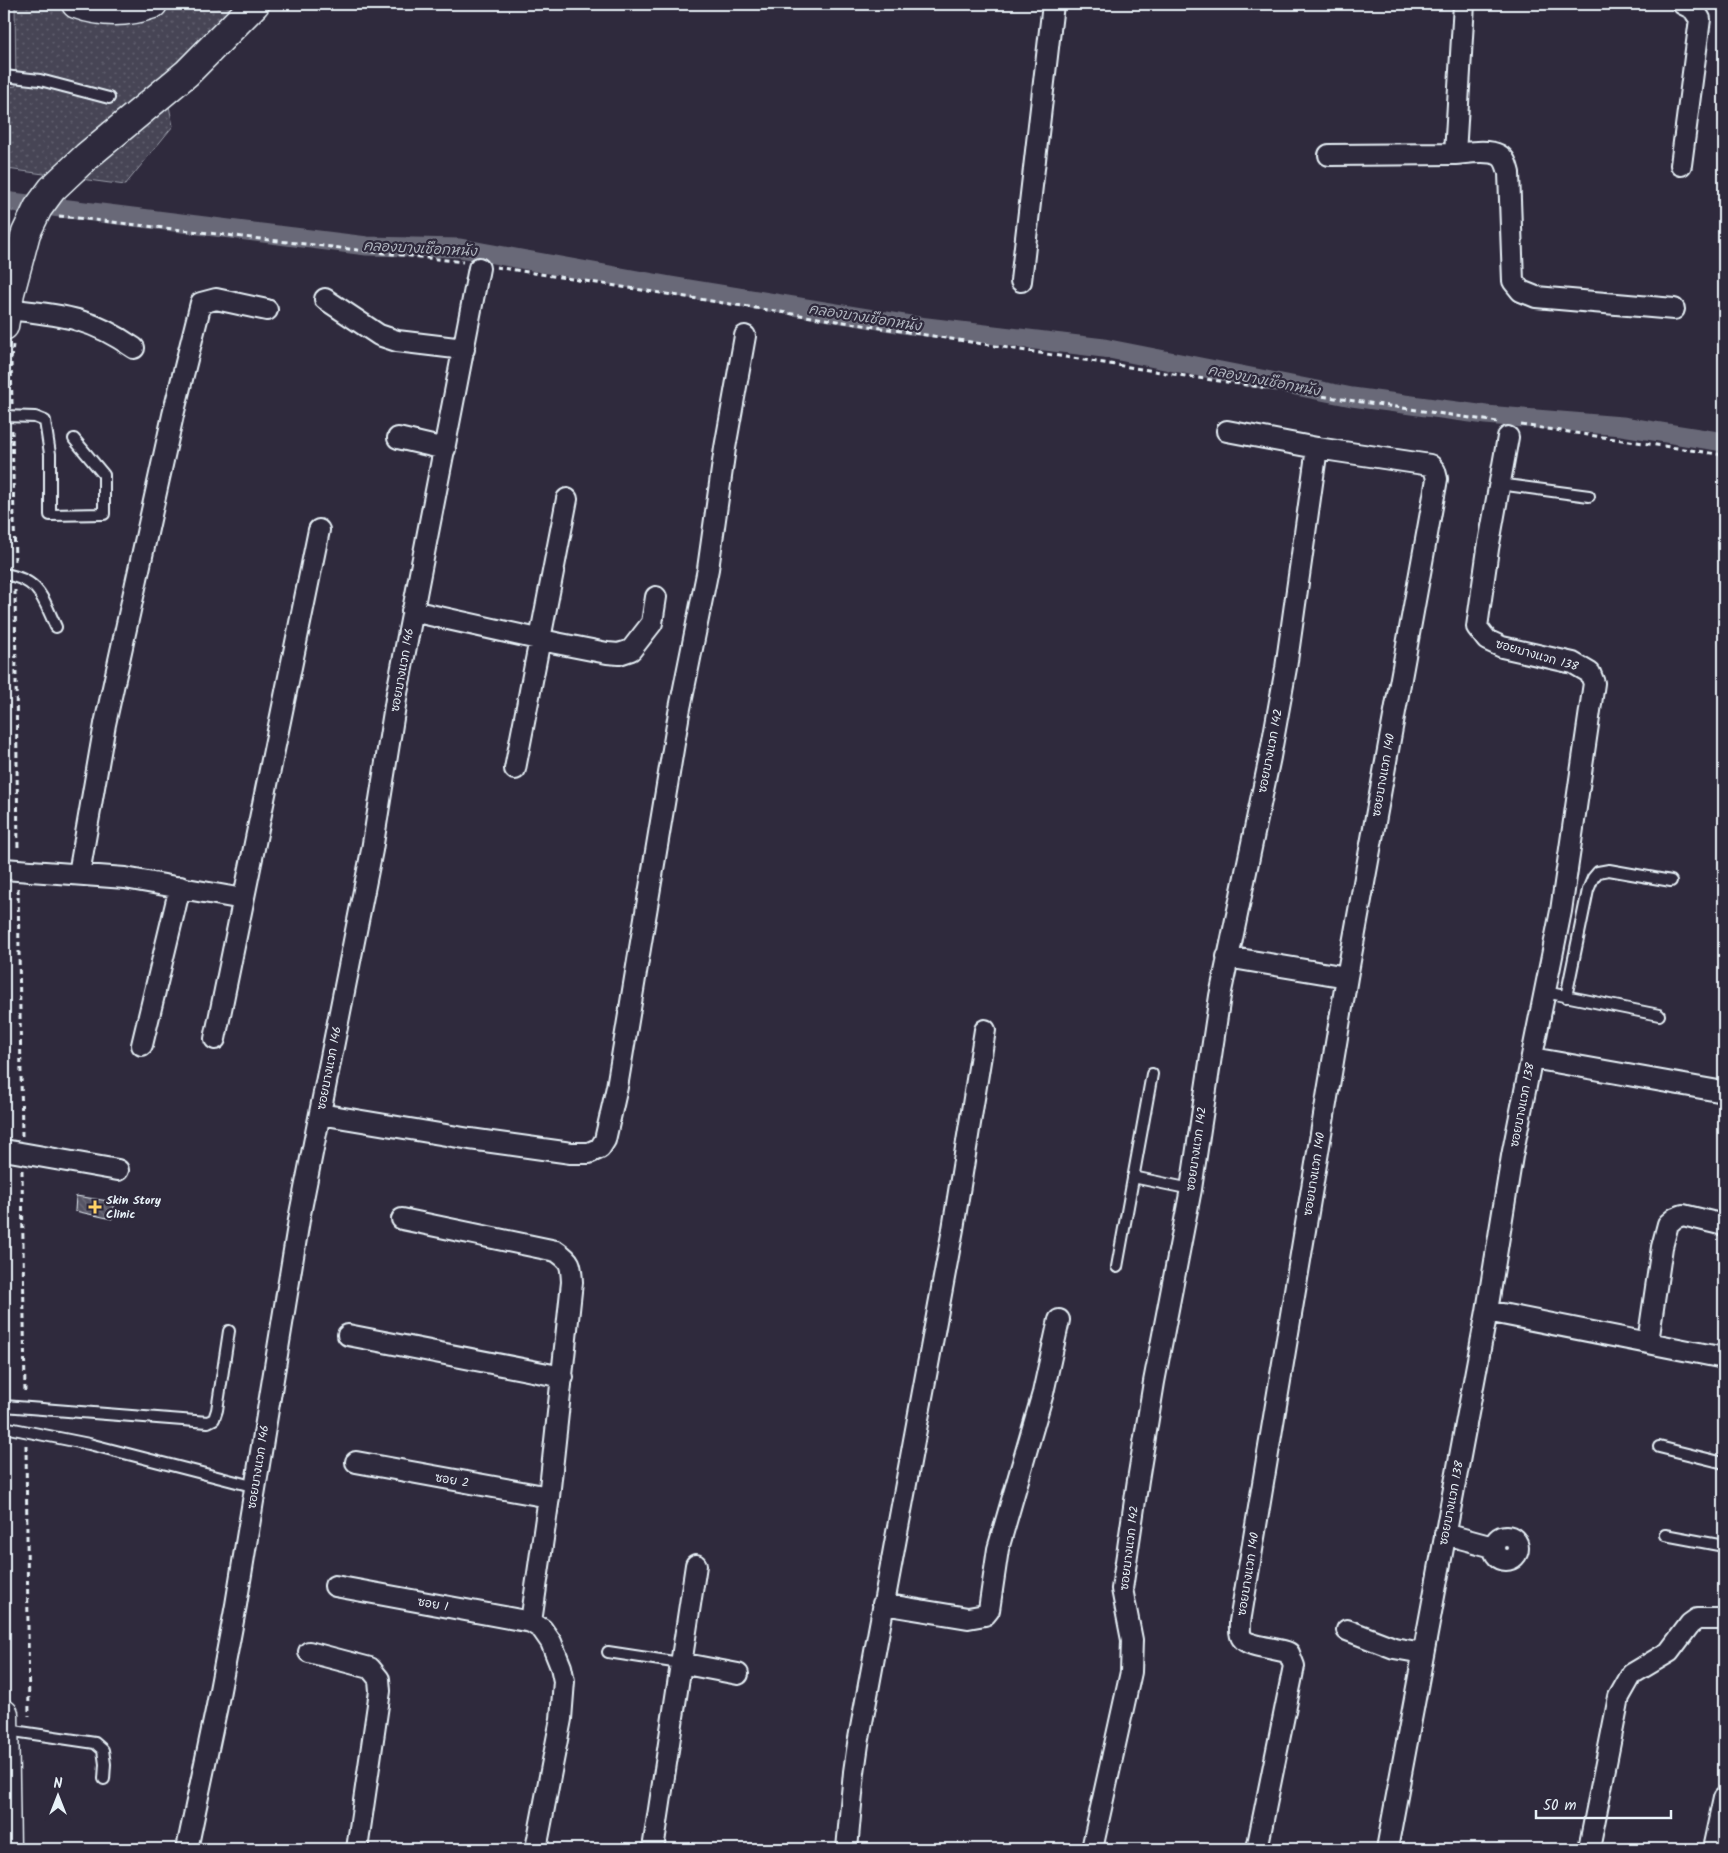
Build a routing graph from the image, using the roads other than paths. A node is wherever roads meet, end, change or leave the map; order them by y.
1 (76, 4) edge
2 (153, 4) edge
3 (255, 4) edge
4 (1053, 4) edge
5 (1464, 4) edge
6 (1683, 4) edge
7 (4, 76) edge
8 (108, 98) dead end
9 (1455, 154) junction
10 (1329, 155) dead end
11 (1681, 164) dead end
12 (481, 266) road end
13 (1021, 281) dead end
14 (325, 299) dead end
15 (1674, 309) dead end
16 (267, 310) dead end
17 (8, 326) edge
18 (745, 336) dead end
19 (134, 348) dead end
20 (464, 349) junction
21 (8, 416) edge
22 (1511, 428) road end
23 (1227, 431) dead end
24 (398, 438) dead end
25 (74, 439) dead end
26 (1316, 448) junction
27 (445, 449) junction
28 (1500, 484) junction
29 (1589, 496) dead end
30 (567, 499) dead end
31 (319, 530) dead end
32 (4, 574) edge
33 (656, 597) dead end
34 (412, 612) junction
35 (56, 627) dead end
36 (538, 639) junction
37 (515, 768) dead end
38 (11, 870) edge
39 (79, 874) junction
40 (1671, 882) dead end
41 (180, 887) junction
42 (243, 899) junction
43 (1227, 957) junction
44 (1346, 977) junction
45 (1546, 992) junction
46 (1566, 997) junction
47 (1659, 1015) dead end
48 (985, 1030) dead end
49 (214, 1039) dead end
50 (142, 1045) dead end
51 (1532, 1058) junction
52 (1152, 1074) dead end
53 (1724, 1092) edge
54 (320, 1114) junction
55 (13, 1151) edge
56 (118, 1170) dead end
57 (1133, 1177) junction
58 (1191, 1189) junction
59 (402, 1219) dead end
60 (1724, 1224) edge
61 (1117, 1267) dead end
62 (1487, 1312) junction
63 (1059, 1320) dead end
64 (228, 1331) dead end
65 (348, 1335) dead end
66 (1648, 1342) junction
67 (1724, 1358) edge
68 (563, 1377) junction
69 (4, 1406) edge
70 (4, 1428) edge
71 (1659, 1447) dead end
72 (356, 1462) dead end
73 (1724, 1463) edge
74 (256, 1487) junction
75 (549, 1497) junction
76 (1445, 1534) junction
77 (1665, 1535) dead end
78 (1724, 1546) edge
79 (1493, 1547) dead end
80 (696, 1565) dead end
81 (335, 1586) dead end
82 (883, 1604) junction
83 (1724, 1620) edge
84 (531, 1622) junction
85 (1347, 1630) dead end
86 (309, 1652) dead end
87 (608, 1652) dead end
88 (1423, 1653) junction
89 (680, 1663) junction
90 (738, 1674) dead end
91 (4, 1714) edge
92 (16, 1732) edge
93 (104, 1779) dead end
94 (1724, 1798) edge
95 (6, 1849) edge
96 (187, 1849) edge
97 (357, 1849) edge
98 (536, 1849) edge
99 (653, 1849) edge
100 (847, 1849) edge
101 (1092, 1849) edge
102 (1257, 1849) edge
103 (1387, 1849) edge
104 (1589, 1849) edge
105 (1713, 1849) edge

1 - 2 main road
3 - 17 main road
4 - 13 street
5 - 9 street
6 - 11 street
7 - 8 lane
9 - 10 street
9 - 15 street
12 - 20 street, ซอยบางแวก 146
14 - 20 street
16 - 39 street
17 - 19 street
18 - 54 street
20 - 27 street, ซอยบางแวก 146
21 - 25 lane
22 - 28 street, ซอยบางแวก 138
23 - 26 street
24 - 27 street
26 - 43 street, ซอยบางแวก 142
26 - 44 street, ซอยบางแวก 140
27 - 34 street, ซอยบางแวก 146
28 - 29 lane
28 - 45 street, ซอยบางแวก 138
30 - 36 street
31 - 42 street
32 - 35 lane
33 - 36 street
34 - 36 street
34 - 54 street, ซอยบางแวก 146
36 - 37 street
38 - 39 street
39 - 41 street
40 - 46 lane
41 - 42 street
41 - 50 street
42 - 49 street
43 - 44 street
43 - 58 street, ซอยบางแวก 142
44 - 102 street, ซอยบางแวก 140
45 - 46 lane
45 - 51 street, ซอยบางแวก 138
46 - 47 lane
48 - 82 street
51 - 53 street
51 - 62 street, ซอยบางแวก 138
52 - 57 lane
54 - 74 street, ซอยบางแวก 146
55 - 56 street
57 - 58 lane
57 - 61 lane
58 - 101 street, ซอยบางแวก 142
59 - 68 street
60 - 66 street
62 - 66 street
62 - 76 street, ซอยบางแวก 138
63 - 82 street
64 - 69 lane
65 - 68 street
66 - 67 street
68 - 75 street
70 - 74 lane
71 - 73 lane
72 - 75 street, ซอย 2
74 - 96 street, ซอยบางแวก 146
75 - 84 street
76 - 79 street
76 - 88 street, ซอยบางแวก 138
77 - 78 lane
80 - 89 street
81 - 84 street, ซอย 1
82 - 100 street
83 - 104 street
84 - 98 street
85 - 88 street
86 - 97 street
87 - 89 lane
88 - 103 street, ซอยบางแวก 138
89 - 90 street
89 - 99 street
91 - 92 main road
92 - 93 lane
92 - 95 main road
94 - 105 street

